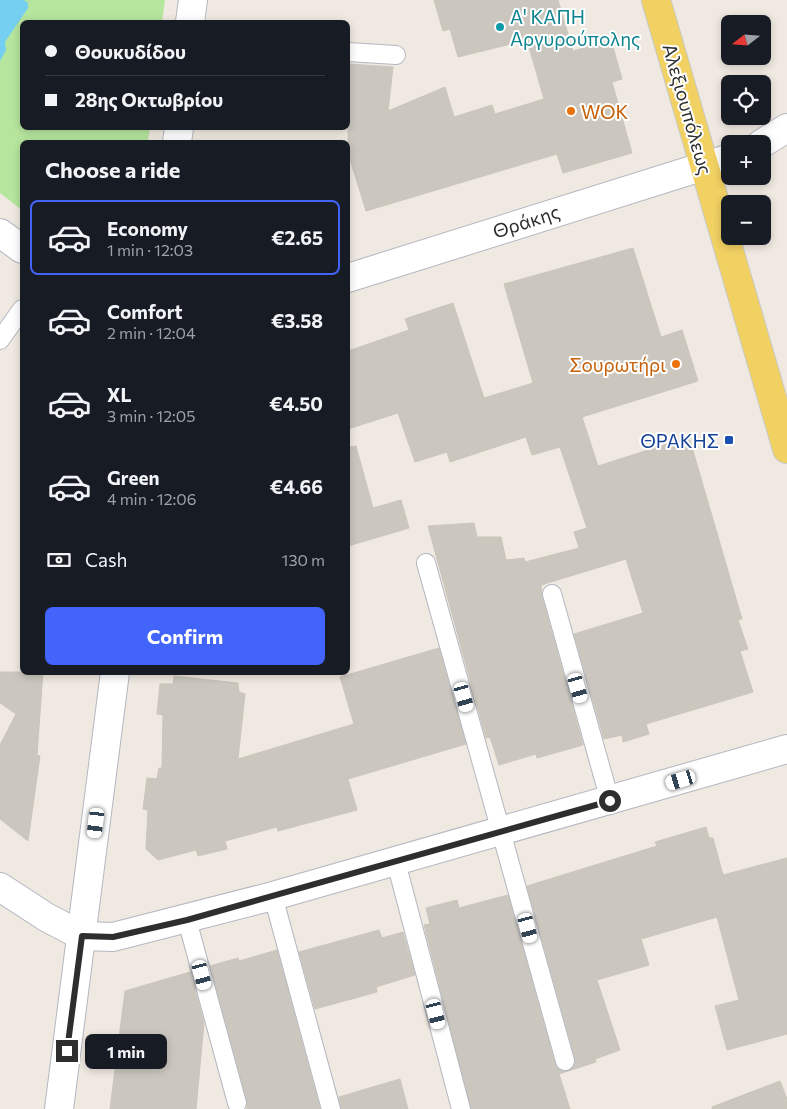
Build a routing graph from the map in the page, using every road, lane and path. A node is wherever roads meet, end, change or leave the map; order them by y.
1 (193, 0) edge
2 (656, 0) edge
3 (190, 20) edge
4 (350, 52) edge
5 (396, 55) dead end
6 (787, 128) edge
7 (771, 138) edge
8 (721, 161) edge
9 (705, 167) junction
10 (0, 233) edge
11 (20, 248) edge
12 (350, 277) edge
13 (20, 312) edge
14 (0, 340) edge
15 (787, 449) edge
16 (426, 563) dead end
17 (552, 594) dead end
18 (115, 675) edge
19 (787, 749) edge
20 (610, 801) junction
21 (502, 832) junction
22 (396, 862) junction
23 (0, 886) edge
24 (273, 896) junction
25 (187, 920) junction
26 (82, 936) junction
27 (565, 1061) dead end
28 (237, 1103) dead end
29 (59, 1109) edge
30 (331, 1109) edge
31 (460, 1109) edge

1 - 3 street
2 - 9 main road, Αλεξιουπόλεως
4 - 5 lane
6 - 7 street
8 - 9 street, Θράκης
9 - 12 street, Θράκης
9 - 15 main road, Αλεξιουπόλεως
10 - 11 street
13 - 14 lane
16 - 21 lane
17 - 20 lane
18 - 26 street
19 - 20 street
20 - 21 street
21 - 22 street
21 - 27 lane
22 - 24 street
22 - 31 lane
23 - 26 street
24 - 25 street
24 - 30 lane
25 - 26 street
25 - 28 lane
26 - 29 street

